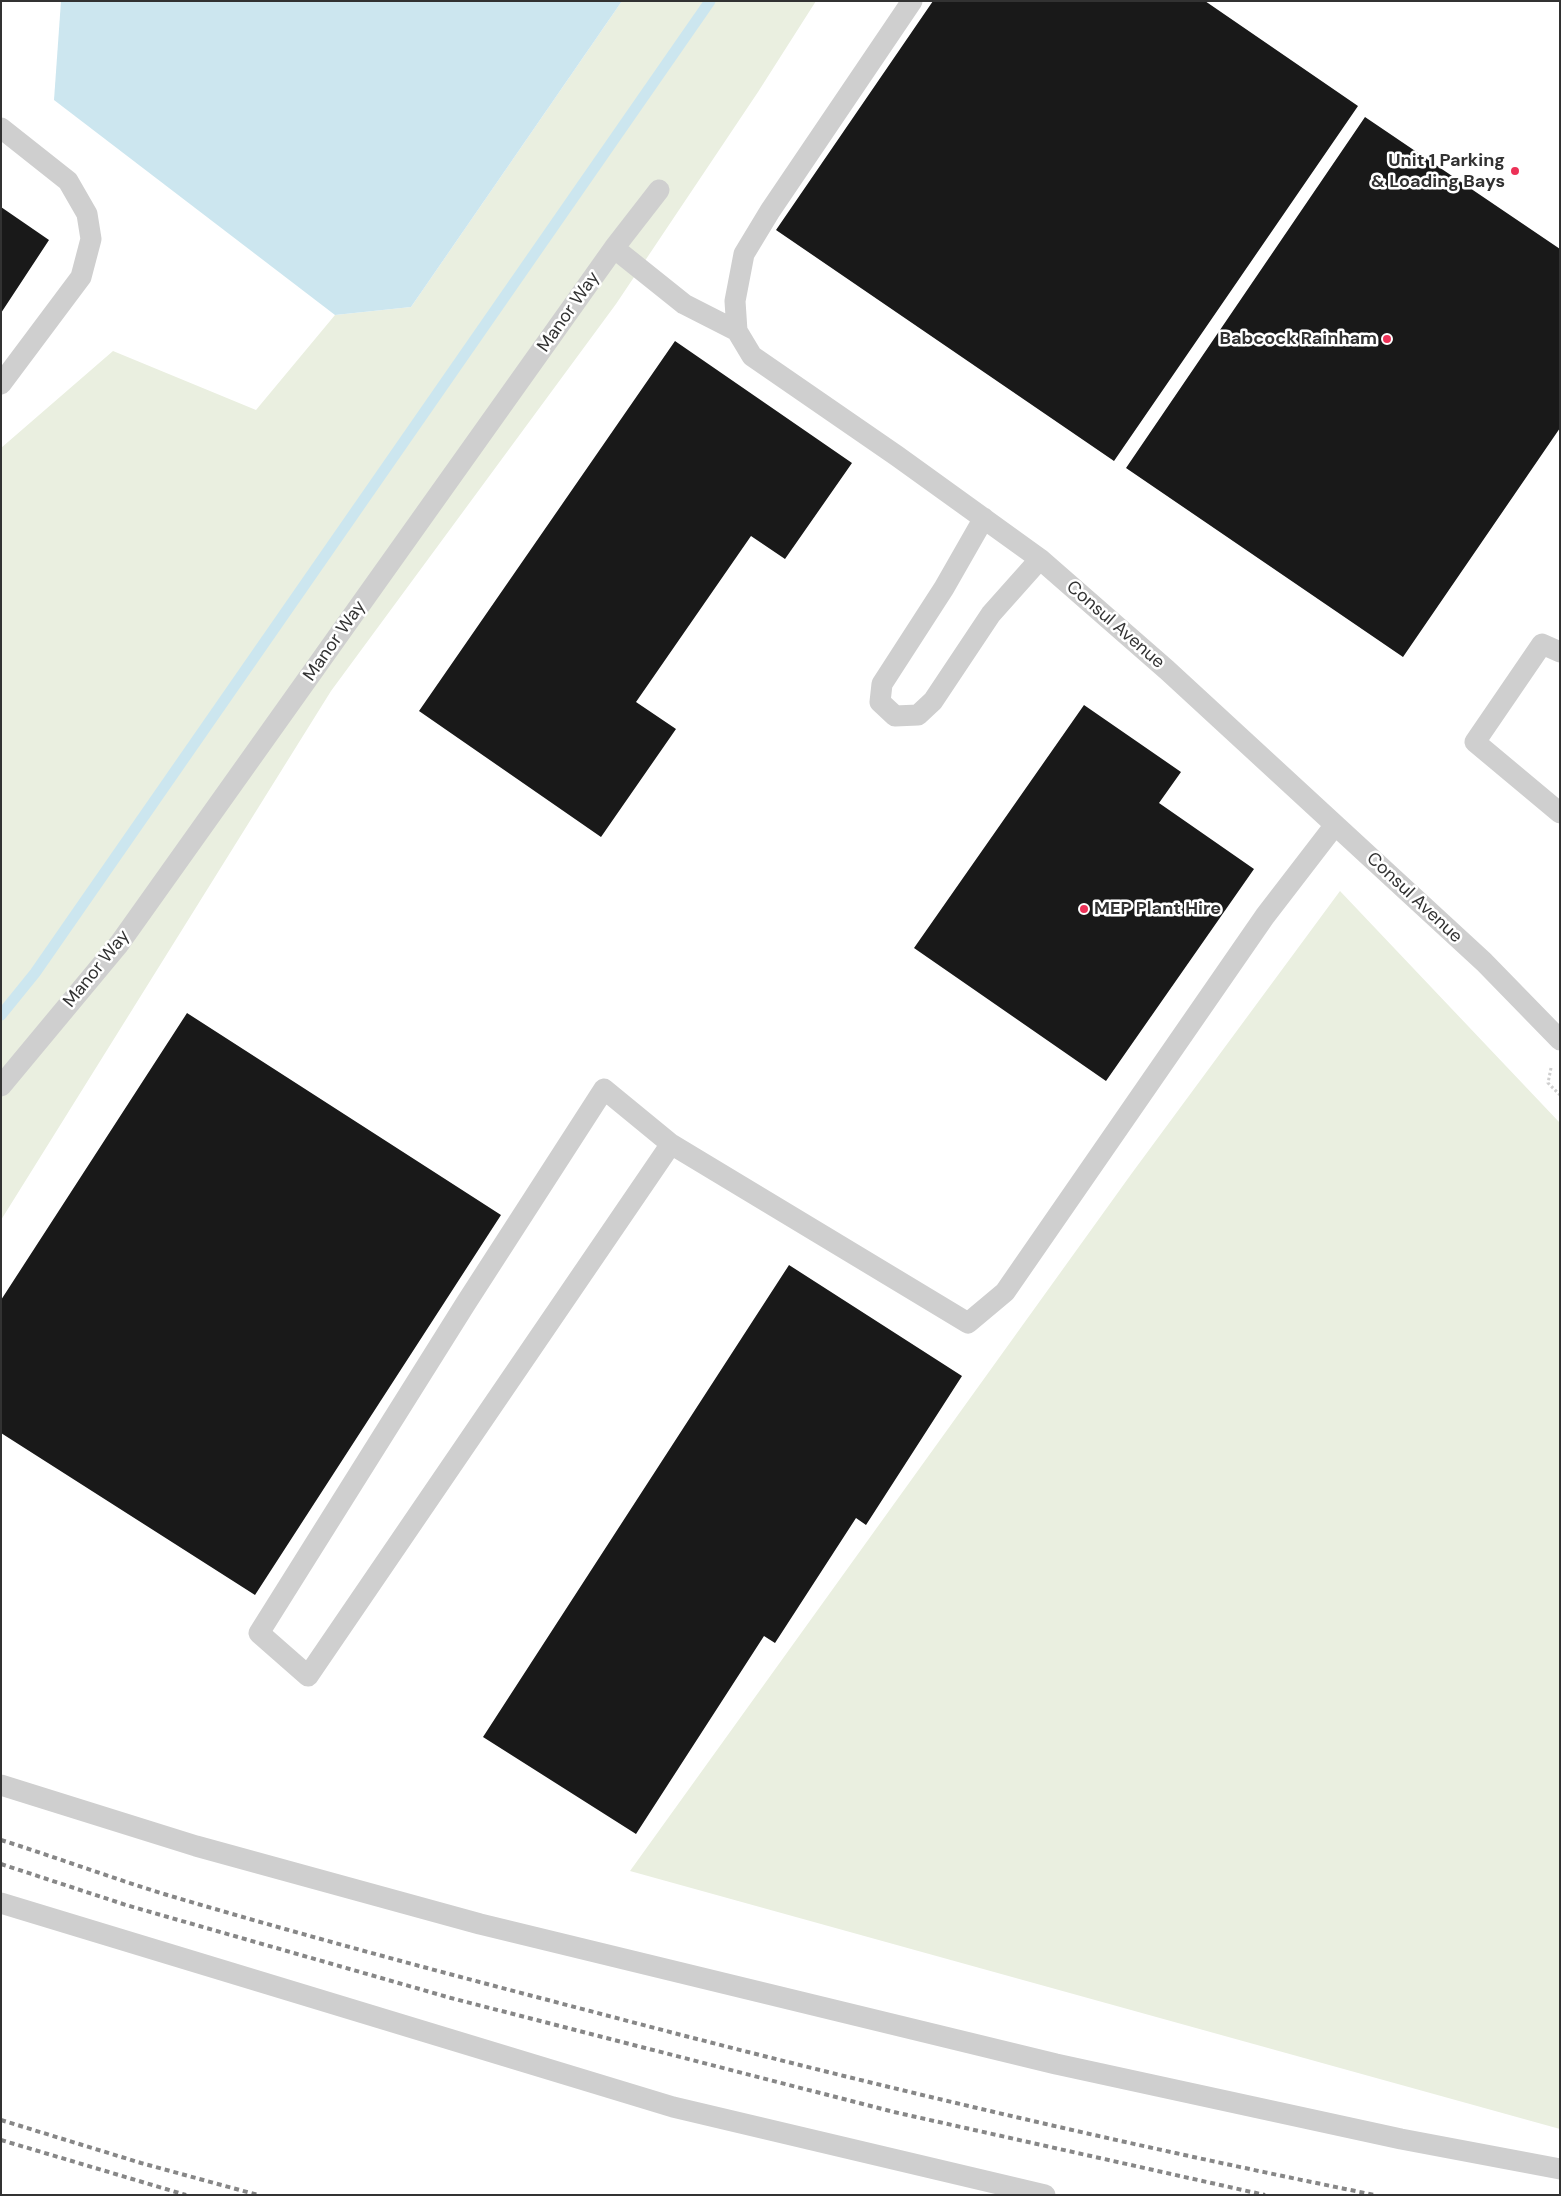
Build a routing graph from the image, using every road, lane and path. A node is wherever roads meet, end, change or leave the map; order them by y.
1 (912, 1) edge
2 (1, 128) edge
3 (659, 190) dead end
4 (614, 248) junction
5 (737, 331) junction
6 (1, 384) edge
7 (984, 518) junction
8 (1040, 559) junction
9 (1560, 652) edge
10 (1560, 813) edge
11 (1335, 825) junction
12 (1560, 1040) edge
13 (1, 1086) edge
14 (671, 1144) junction
15 (1, 1785) edge
16 (1, 1903) edge
17 (1560, 2169) edge
18 (1046, 2195) edge

1 - 5 lane, Consul Avenue
2 - 6 lane
3 - 4 lane, Manor Way
4 - 5 lane
4 - 13 lane, Manor Way
5 - 7 lane, Consul Avenue
7 - 8 lane, Consul Avenue
7 - 8 lane
8 - 11 lane, Consul Avenue
9 - 10 lane
11 - 12 lane, Consul Avenue
11 - 14 lane
14 - 14 lane
15 - 17 lane
16 - 18 lane

